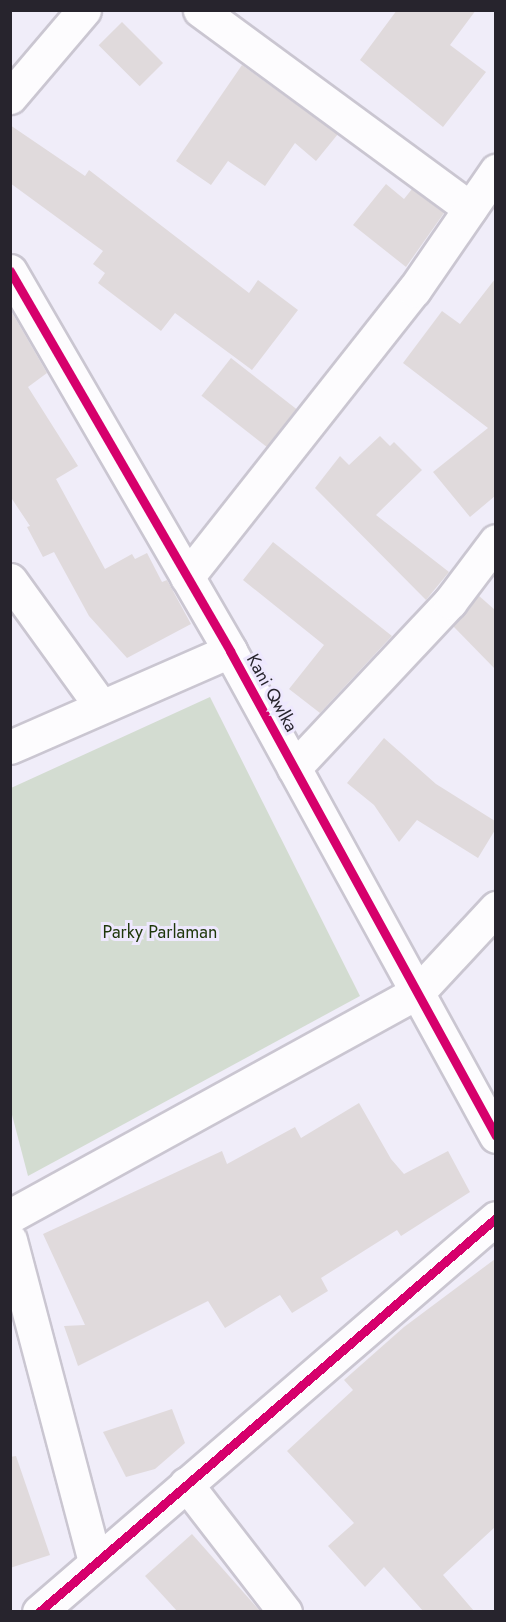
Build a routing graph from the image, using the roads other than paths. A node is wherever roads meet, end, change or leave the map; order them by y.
1 (84, 10) edge
2 (200, 10) edge
3 (10, 97) edge
4 (495, 171) edge
5 (470, 208) junction
6 (10, 271) edge
7 (495, 541) edge
8 (187, 577) junction
9 (10, 580) edge
10 (230, 651) junction
11 (100, 705) junction
12 (10, 747) edge
13 (294, 768) junction
14 (495, 908) edge
15 (418, 992) junction
16 (495, 1136) edge
17 (10, 1216) edge
18 (495, 1218) edge
19 (10, 1240) edge
20 (186, 1484) junction
21 (95, 1562) junction
22 (39, 1611) edge
23 (285, 1611) edge

1 - 3 street
2 - 5 street
4 - 5 street
5 - 8 street
6 - 8 street, Kani Qwlka
7 - 13 street
8 - 10 street, Kani Qwlka
9 - 11 street
10 - 11 street
10 - 13 street, Kani Qwlka
11 - 12 street
13 - 15 street, Kani Qwlka
14 - 15 street
15 - 16 street, Kani Qwlka
15 - 17 street
18 - 20 street
19 - 21 street
20 - 21 street
20 - 23 street
21 - 22 street

